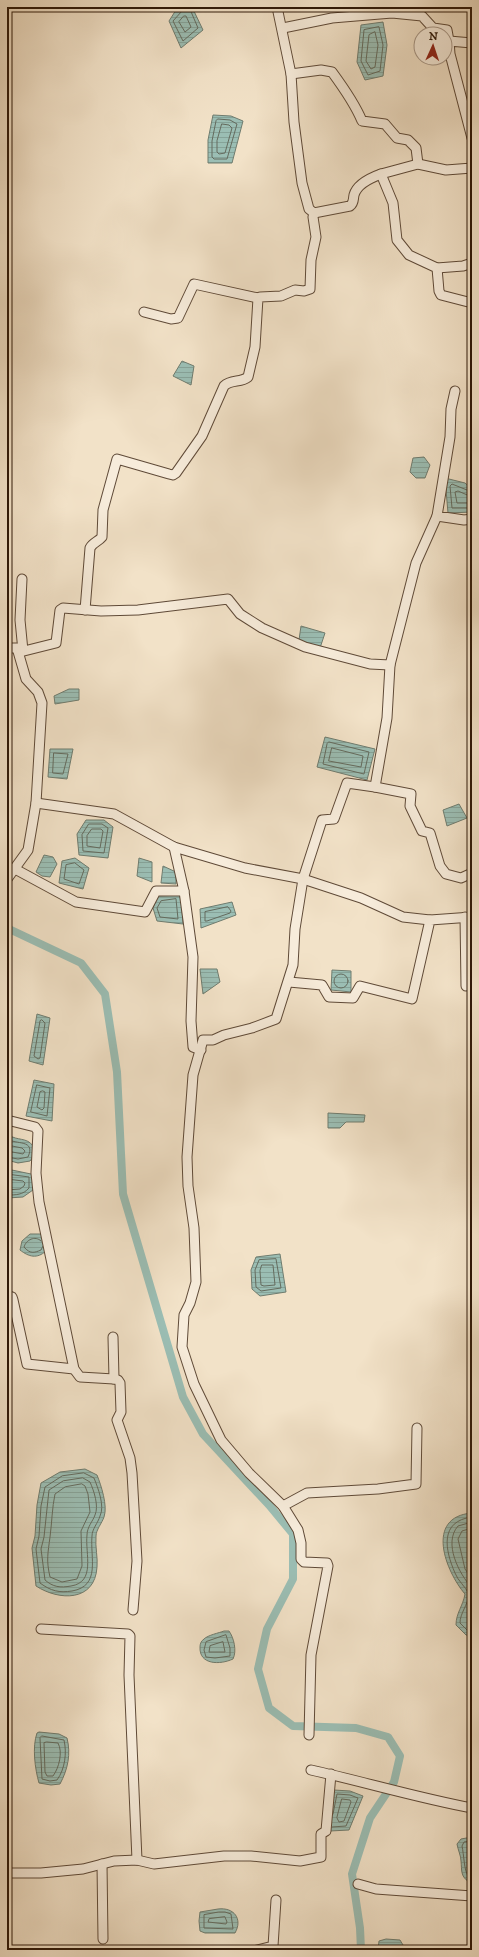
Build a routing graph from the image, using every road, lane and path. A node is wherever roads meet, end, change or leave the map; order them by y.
1 (277, 7) edge
2 (431, 26) edge
3 (283, 28) junction
4 (453, 41) edge
5 (472, 43) edge
6 (453, 65) edge
7 (291, 74) junction
8 (472, 138) edge
9 (418, 164) junction
10 (472, 168) edge
11 (381, 174) junction
12 (314, 213) junction
13 (472, 263) edge
14 (437, 268) junction
15 (258, 298) junction
16 (472, 304) edge
17 (144, 312) dead end
18 (455, 391) dead end
19 (437, 516) junction
20 (472, 519) edge
21 (22, 579) dead end
22 (85, 610) junction
23 (7, 648) edge
24 (21, 651) junction
25 (390, 665) junction
26 (375, 787) junction
27 (36, 804) junction
28 (174, 847) junction
29 (15, 869) junction
30 (472, 873) edge
31 (7, 878) edge
32 (303, 879) junction
33 (184, 891) junction
34 (468, 917) edge
35 (430, 920) junction
36 (289, 982) junction
37 (466, 986) dead end
38 (201, 1050) junction
39 (7, 1120) edge
40 (7, 1296) edge
41 (113, 1337) dead end
42 (74, 1369) junction
43 (114, 1379) junction
44 (417, 1428) dead end
45 (283, 1506) junction
46 (133, 1610) dead end
47 (41, 1629) dead end
48 (310, 1733) dead end
49 (311, 1770) dead end
50 (331, 1774) junction
51 (472, 1808) edge
52 (137, 1860) junction
53 (102, 1864) junction
54 (7, 1873) edge
55 (358, 1884) dead end
56 (472, 1896) edge
57 (276, 1900) dead end
58 (103, 1939) dead end
59 (257, 1950) edge

1 - 3 street
2 - 3 street
3 - 7 street
4 - 5 street
6 - 8 street
7 - 9 street
7 - 12 street
9 - 10 street
9 - 11 street
11 - 12 street
11 - 14 street
12 - 15 street
13 - 14 street
14 - 16 street
15 - 17 street
15 - 22 street
18 - 19 street
19 - 20 street
19 - 25 street
21 - 24 street
22 - 24 street
22 - 25 street
23 - 24 street
24 - 27 street
25 - 26 street
26 - 30 street
26 - 32 street
27 - 28 street
27 - 29 street
28 - 32 street
28 - 33 street
29 - 31 street
29 - 33 street
32 - 35 street
32 - 36 street
33 - 38 street
34 - 35 street
34 - 37 street
35 - 36 street
36 - 38 street
38 - 45 street
39 - 42 street
40 - 42 street
41 - 43 street
42 - 43 street
43 - 46 street
44 - 45 street
45 - 48 street
47 - 52 street
49 - 50 street
50 - 51 street
50 - 52 street
52 - 53 street
53 - 54 street
53 - 58 street
55 - 56 street
57 - 59 street

